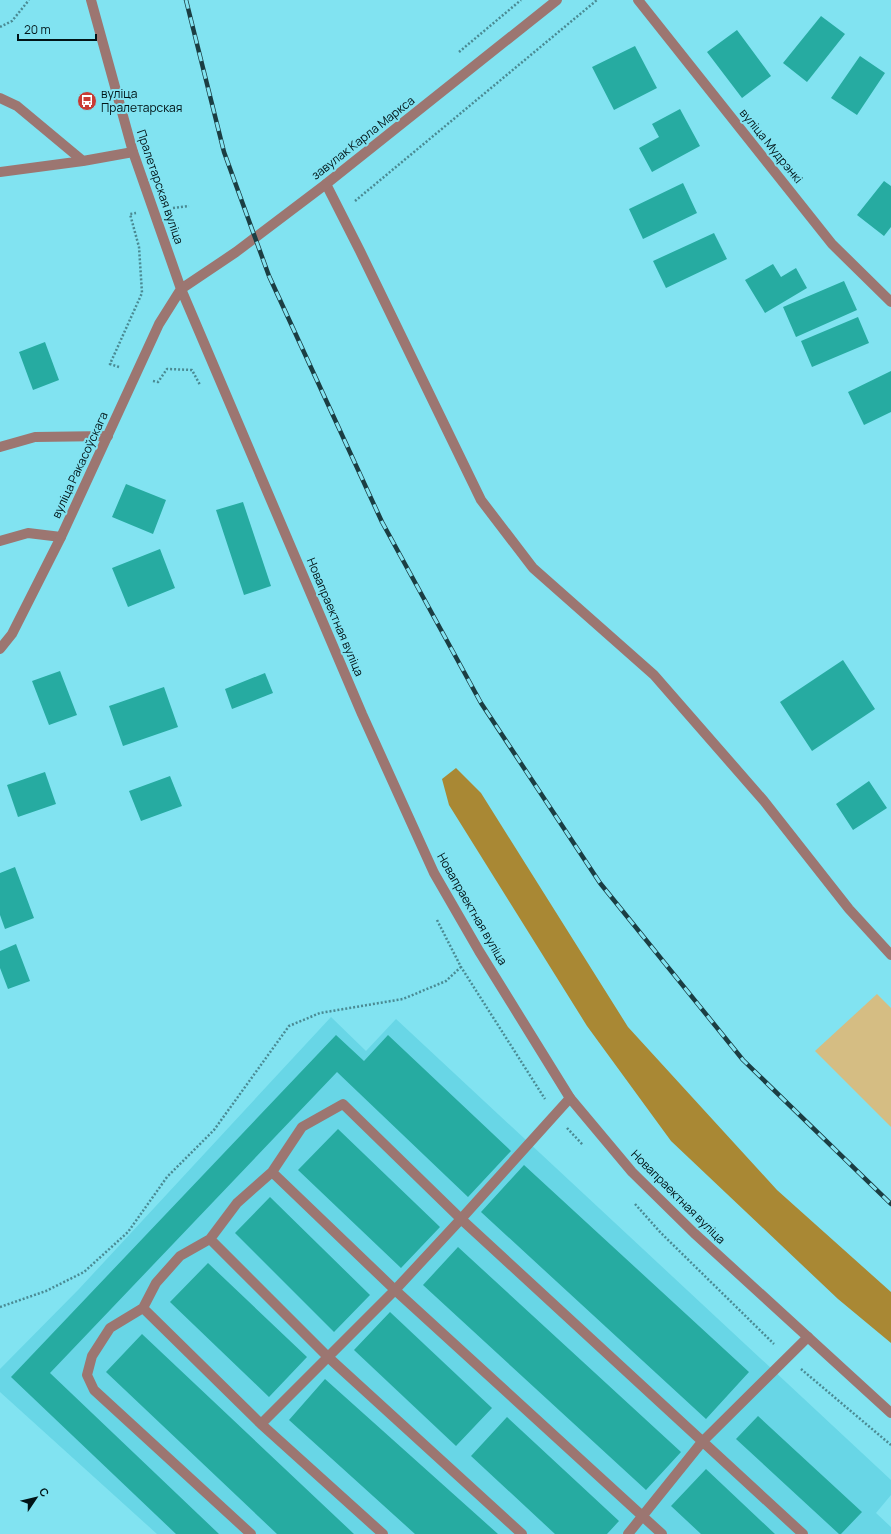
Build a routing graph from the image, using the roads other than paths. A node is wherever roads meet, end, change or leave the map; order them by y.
1 (91, 0) edge
2 (557, 0) edge
3 (638, 0) edge
4 (0, 98) edge
5 (133, 152) junction
6 (83, 161) junction
7 (0, 172) edge
8 (326, 184) junction
9 (180, 289) junction
10 (891, 302) edge
11 (108, 436) junction
12 (0, 447) edge
13 (61, 537) junction
14 (0, 541) edge
15 (0, 649) edge
16 (891, 955) edge
17 (570, 1098) junction
18 (272, 1172) junction
19 (461, 1219) junction
20 (210, 1240) junction
21 (395, 1290) junction
22 (143, 1308) junction
23 (808, 1337) junction
24 (328, 1357) junction
25 (891, 1413) edge
26 (261, 1424) junction
27 (702, 1442) junction
28 (643, 1517) junction
29 (251, 1534) edge
30 (383, 1534) edge
31 (522, 1534) edge
32 (628, 1534) edge
33 (662, 1534) edge
34 (803, 1534) edge

1 - 5 street, Пралетарская вуліца
2 - 8 street, завулак Карла Маркса
3 - 10 street, вуліца Мудрэнкі
4 - 6 street
5 - 6 street
5 - 9 street, Пралетарская вуліца
6 - 7 street
8 - 9 street, завулак Карла Маркса
8 - 16 street
9 - 11 street, вуліца Ракасоўскага
9 - 17 street, Новапраектная вуліца
11 - 12 street
11 - 13 street, вуліца Ракасоўскага
13 - 14 street
13 - 15 street, вуліца Ракасоўскага
17 - 19 street
17 - 23 street, Новапраектная вуліца
18 - 19 street
18 - 20 street
18 - 21 street
19 - 21 street
19 - 27 street
20 - 22 street
20 - 24 street
21 - 24 street
21 - 28 street
22 - 26 street
22 - 29 street
23 - 25 street, Новапраектная вуліца
23 - 27 street
24 - 26 street
24 - 31 street
26 - 30 street
27 - 28 street
27 - 34 street
28 - 32 street
28 - 33 street

